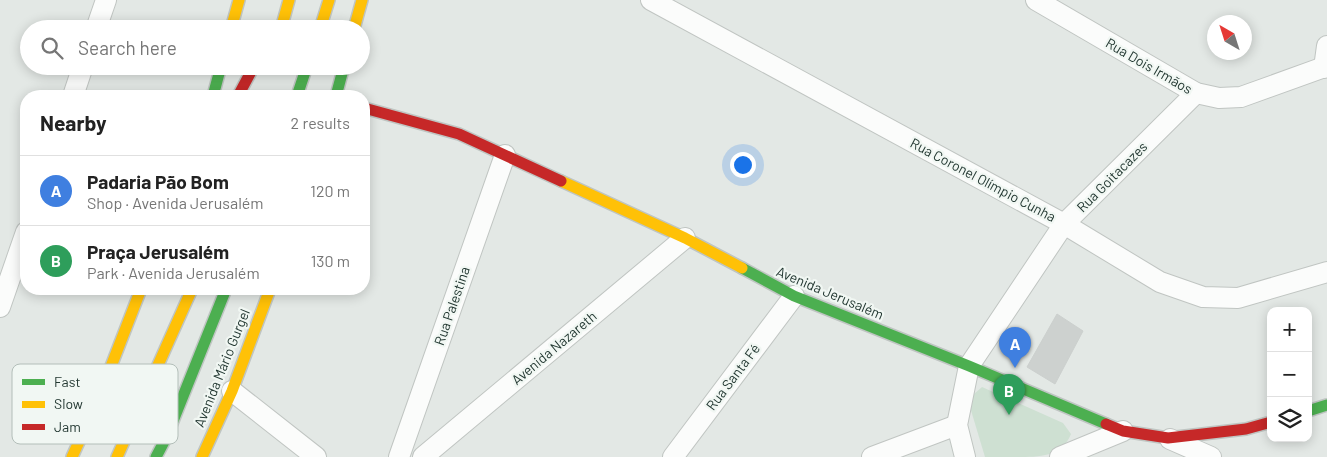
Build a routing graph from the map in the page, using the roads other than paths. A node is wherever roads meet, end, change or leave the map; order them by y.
1 (106, 0) edge
2 (239, 0) edge
3 (362, 0) edge
4 (651, 0) edge
5 (1036, 0) edge
6 (328, 2) edge
7 (288, 3) edge
8 (99, 20) edge
9 (233, 20) edge
10 (280, 20) edge
11 (283, 20) edge
12 (323, 20) edge
13 (325, 20) edge
14 (356, 20) edge
15 (1327, 46) edge
16 (1325, 67) edge
17 (81, 75) edge
18 (218, 75) edge
19 (249, 75) edge
20 (304, 75) edge
21 (315, 75) edge
22 (342, 75) edge
23 (314, 81) dead end
24 (75, 90) edge
25 (214, 90) edge
26 (241, 90) edge
27 (299, 90) edge
28 (338, 90) edge
29 (1196, 93) junction
30 (370, 110) edge
31 (505, 155) junction
32 (1064, 224) junction
33 (685, 238) junction
34 (20, 249) edge
35 (1327, 272) edge
36 (139, 295) edge
37 (189, 295) edge
38 (224, 295) edge
39 (268, 295) edge
40 (794, 296) junction
41 (0, 307) edge
42 (112, 364) edge
43 (159, 364) edge
44 (969, 366) junction
45 (232, 391) junction
46 (1327, 405) edge
47 (178, 409) edge
48 (1312, 410) edge
49 (1267, 423) edge
50 (957, 425) junction
51 (1123, 431) junction
52 (1168, 438) junction
53 (78, 444) edge
54 (123, 444) edge
55 (163, 444) edge
56 (72, 457) edge
57 (117, 457) edge
58 (156, 457) edge
59 (202, 457) edge
60 (316, 457) edge
61 (399, 457) edge
62 (423, 457) edge
63 (673, 457) edge
64 (872, 457) edge
65 (965, 457) edge
66 (1060, 457) edge
67 (1211, 457) edge

1 - 8 street
2 - 9 main road
3 - 14 main road
4 - 32 street, Rua Coronel Olímpio Cunha
5 - 29 street, Rua Dois Irmãos
6 - 12 main road
6 - 13 main road
7 - 10 main road
7 - 11 main road
15 - 16 street
16 - 29 street, Rua Dois Irmãos
17 - 24 street
18 - 25 main road
19 - 26 main road
20 - 27 main road
21 - 23 main road
22 - 28 main road
29 - 32 street, Rua Goitacazes
30 - 31 main road, Avenida Jerusalém
31 - 33 main road, Avenida Jerusalém
31 - 61 street, Rua Palestina
32 - 35 street, Rua Coronel Olímpio Cunha
32 - 44 street, Rua Goitacazes
33 - 40 main road, Avenida Jerusalém
33 - 62 street, Avenida Nazareth
34 - 41 street
36 - 42 main road
37 - 43 main road
38 - 47 main road, Avenida Mário Gurgel
39 - 45 main road, Avenida Mário Gurgel
40 - 44 main road, Avenida Jerusalém
40 - 63 street, Rua Santa Fé
44 - 50 street
44 - 51 main road, Avenida Jerusalém
45 - 59 main road, Avenida Mário Gurgel
45 - 60 street
46 - 48 main road
49 - 52 main road, Avenida Jerusalém
50 - 64 street
50 - 65 street
51 - 52 main road, Avenida Jerusalém
51 - 66 street
52 - 67 street
53 - 56 main road
54 - 57 main road
55 - 58 main road, Avenida Mário Gurgel

